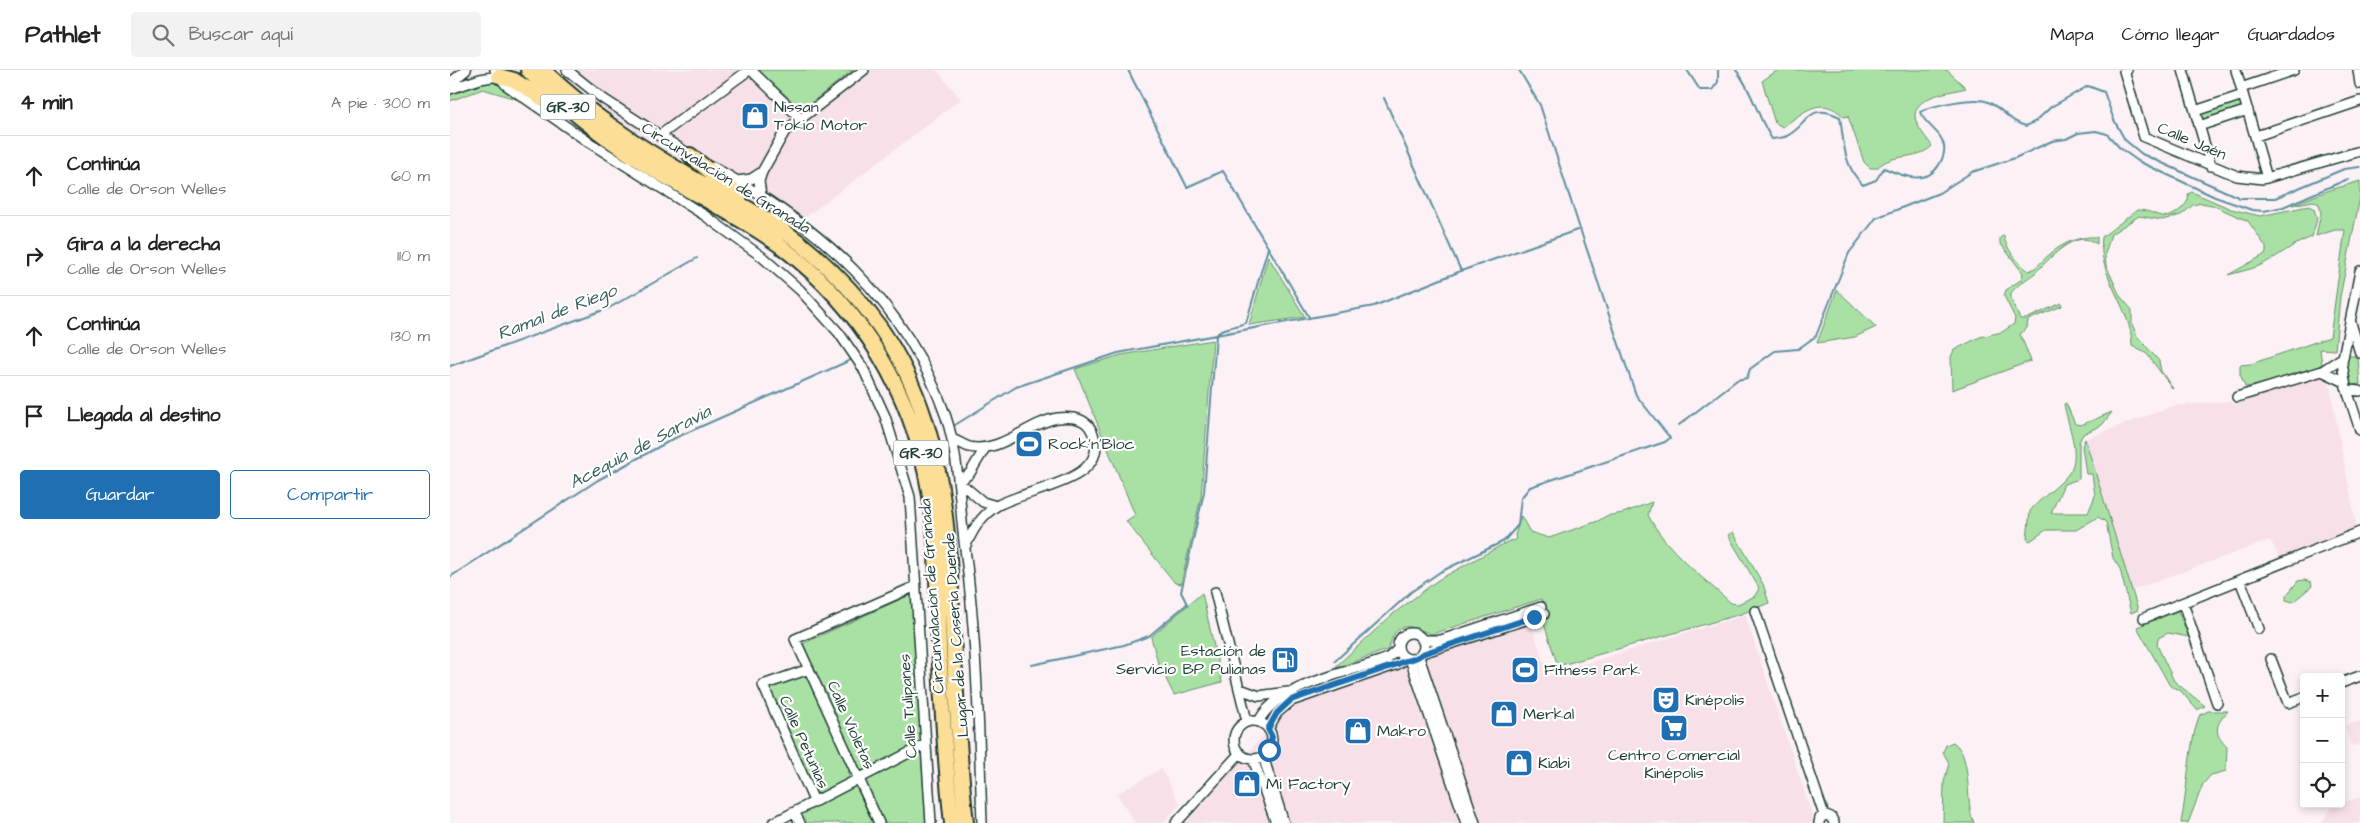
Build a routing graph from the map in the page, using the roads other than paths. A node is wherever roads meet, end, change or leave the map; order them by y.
1 (466, 70) edge
2 (528, 70) edge
3 (543, 70) edge
4 (568, 70) edge
5 (750, 70) edge
6 (864, 70) edge
7 (2183, 70) edge
8 (2236, 70) edge
9 (2294, 70) edge
10 (2358, 70) edge
11 (2126, 71) edge
12 (497, 73) edge
13 (450, 83) edge
14 (2360, 84) edge
15 (450, 89) edge
16 (2242, 91) junction
17 (2360, 100) edge
18 (2248, 110) junction
19 (2195, 111) junction
20 (801, 119) junction
21 (2199, 126) junction
22 (659, 136) junction
23 (2256, 136) junction
24 (611, 141) junction
25 (2360, 150) edge
26 (690, 155) junction
27 (2211, 166) junction
28 (762, 172) junction
29 (2267, 178) junction
30 (738, 181) junction
31 (759, 193) junction
32 (766, 220) junction
33 (2360, 271) edge
34 (2354, 316) edge
35 (2359, 352) edge
36 (2343, 356) junction
37 (2322, 371) junction
38 (2346, 386) junction
39 (2360, 391) edge
40 (2237, 397) dead end
41 (2360, 430) edge
42 (952, 440) junction
43 (985, 448) junction
44 (960, 482) junction
45 (996, 506) junction
46 (2360, 532) edge
47 (965, 548) junction
48 (2240, 580) junction
49 (916, 586) junction
50 (1215, 592) dead end
51 (2183, 603) junction
52 (1543, 610) dead end
53 (1755, 611) dead end
54 (1532, 613) junction
55 (2144, 618) dead end
56 (2259, 629) dead end
57 (1422, 640) junction
58 (1398, 649) junction
59 (1414, 657) junction
60 (2271, 659) dead end
61 (809, 669) junction
62 (2360, 676) edge
63 (2345, 682) edge
64 (1240, 689) junction
65 (1290, 691) junction
66 (2300, 698) edge
67 (2217, 703) dead end
68 (1247, 721) junction
69 (1258, 721) junction
70 (1268, 729) junction
71 (926, 744) junction
72 (1240, 754) junction
73 (1263, 756) junction
74 (1253, 759) junction
75 (858, 778) junction
76 (814, 802) junction
77 (794, 812) junction
78 (1821, 819) edge
79 (773, 823) edge
80 (800, 823) edge
81 (879, 823) edge
82 (931, 823) edge
83 (952, 823) edge
84 (966, 823) edge
85 (982, 823) edge
86 (1176, 823) edge
87 (1276, 823) edge
88 (1284, 823) edge
89 (1466, 823) edge
90 (1475, 823) edge
91 (1834, 823) edge

1 - 13 street
2 - 24 highway, Circunvalación de Granada / GR-30
3 - 32 highway, Circunvalación de Granada / GR-30
4 - 22 street, Lugar de la Caseria Duende
5 - 20 street
5 - 22 street
6 - 20 street
7 - 19 street
8 - 16 street
9 - 16 street
10 - 14 street
11 - 27 street, Calle Jaén
12 - 15 street
12 - 24 highway
12 - 49 street, Calle Tulipanes
16 - 18 street
16 - 19 street
17 - 23 street
18 - 21 street
18 - 23 street
19 - 21 street
20 - 28 street
21 - 27 street
22 - 26 street, Lugar de la Caseria Duende
23 - 29 street
24 - 83 highway, Circunvalación de Granada / GR-30
25 - 29 street
26 - 30 street, Lugar de la Caseria Duende
26 - 32 highway
27 - 29 street, Calle Jaén
28 - 30 street
28 - 31 street
30 - 31 street, Lugar de la Caseria Duende
31 - 42 street, Lugar de la Caseria Duende
32 - 84 highway, Circunvalación de Granada / GR-30
33 - 34 street
34 - 35 street
34 - 36 street
35 - 36 street
36 - 37 street
36 - 38 street
37 - 38 street
37 - 40 street
38 - 39 street
38 - 41 street
42 - 43 street
42 - 44 street, Lugar de la Caseria Duende
43 - 44 street
43 - 45 street
44 - 45 street
44 - 47 street, Lugar de la Caseria Duende
45 - 47 street
46 - 48 street
47 - 85 street, Lugar de la Caseria Duende
48 - 51 street
48 - 56 street
49 - 61 street, Calle Violetas
49 - 71 street, Calle Tulipanes
50 - 64 street
51 - 55 street
51 - 67 street
52 - 54 street
53 - 78 street
54 - 57 street
54 - 59 street
57 - 58 street
57 - 59 street
58 - 59 street
58 - 65 street
59 - 70 street
59 - 89 street
59 - 90 street
60 - 66 street
61 - 75 street, Calle Violetas
61 - 76 street, Calle Petunias
62 - 63 street
64 - 65 street
64 - 68 street
65 - 69 street
68 - 69 street
68 - 72 street
69 - 70 street
70 - 73 street
71 - 75 street
71 - 82 street, Calle Tulipanes
72 - 74 street
72 - 86 street
73 - 74 street
73 - 88 street
74 - 87 street
75 - 76 street
75 - 81 street, Calle Violetas
76 - 77 street
77 - 79 street
77 - 80 street
78 - 91 street

